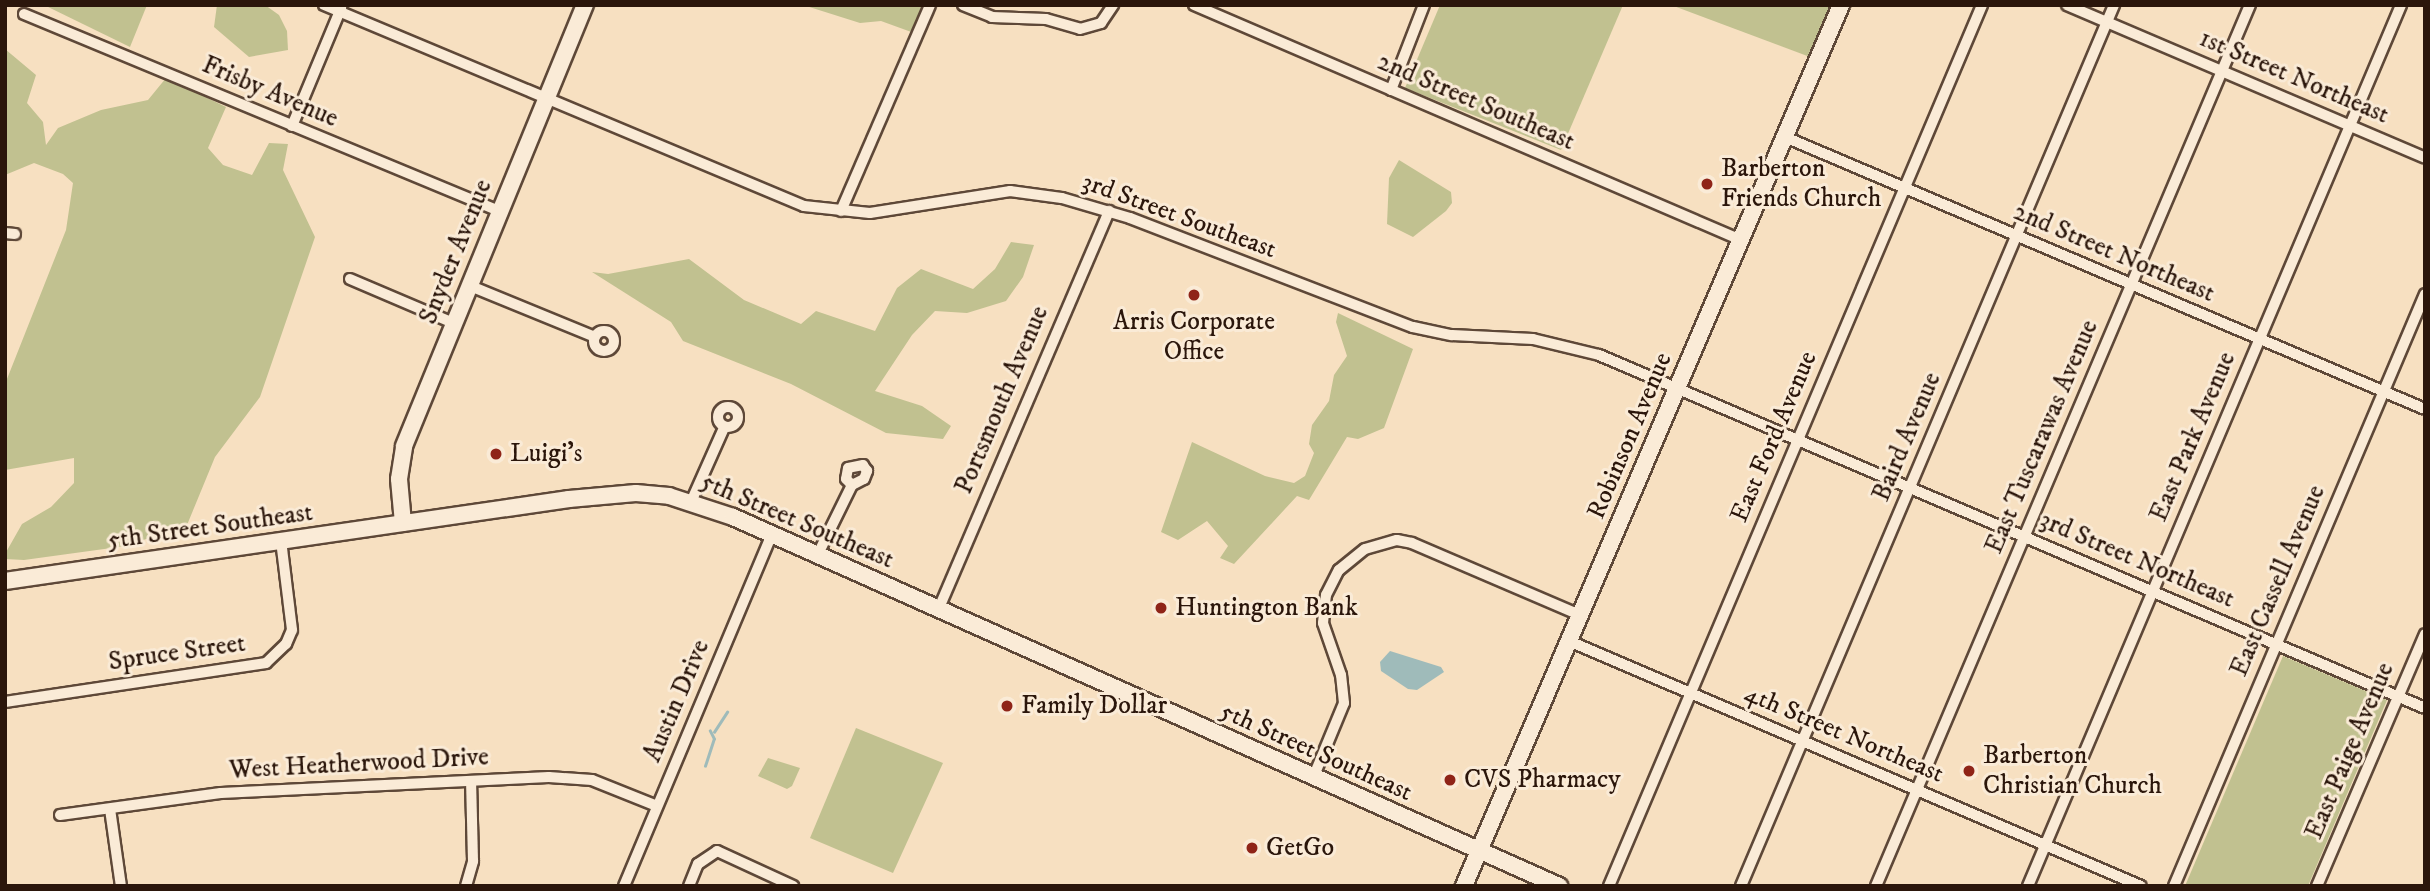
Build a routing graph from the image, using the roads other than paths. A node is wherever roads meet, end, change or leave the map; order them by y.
1 (324, 5) edge
2 (584, 5) edge
3 (930, 5) edge
4 (963, 5) edge
5 (1113, 5) edge
6 (1194, 5) edge
7 (1424, 5) edge
8 (1842, 5) edge
9 (1982, 5) edge
10 (2067, 5) edge
11 (2114, 5) edge
12 (2250, 5) edge
13 (2401, 5) edge
14 (340, 9) edge
15 (24, 14) dead end
16 (2107, 22) junction
17 (2222, 71) junction
18 (1391, 90) junction
19 (546, 98) junction
20 (292, 125) junction
21 (2350, 126) junction
22 (1785, 137) junction
23 (2425, 158) edge
24 (1904, 188) junction
25 (499, 211) junction
26 (841, 211) junction
27 (1109, 211) junction
28 (2016, 236) junction
29 (1741, 240) junction
30 (350, 279) dead end
31 (2132, 284) junction
32 (468, 285) junction
33 (2425, 294) edge
34 (453, 323) junction
35 (595, 337) dead end
36 (2259, 340) junction
37 (1676, 389) junction
38 (2383, 392) junction
39 (2425, 409) edge
40 (724, 428) dead end
41 (1797, 441) junction
42 (852, 485) dead end
43 (1910, 488) junction
44 (691, 502) junction
45 (403, 523) junction
46 (772, 534) junction
47 (2024, 537) junction
48 (281, 541) junction
49 (818, 554) junction
50 (5, 581) edge
51 (2152, 592) junction
52 (939, 608) junction
53 (1580, 615) junction
54 (2425, 634) edge
55 (1569, 641) junction
56 (2276, 644) junction
57 (1690, 694) junction
58 (2398, 696) junction
59 (5, 702) edge
60 (2425, 708) edge
61 (1803, 740) junction
62 (1313, 778) junction
63 (471, 780) junction
64 (1917, 789) junction
65 (657, 806) junction
66 (110, 809) junction
67 (60, 815) dead end
68 (2045, 844) junction
69 (1479, 851) junction
70 (627, 885) edge
71 (121, 886) edge
72 (466, 886) edge
73 (689, 886) edge
74 (793, 886) edge
75 (1464, 886) edge
76 (1559, 886) edge
77 (1609, 886) edge
78 (1741, 886) edge
79 (1876, 886) edge
80 (2028, 886) edge
81 (2141, 886) edge
82 (2174, 886) edge
83 (2317, 886) edge

1 - 14 street, 3rd Street Southeast
2 - 19 main road, Snyder Avenue
3 - 26 street
4 - 5 street
6 - 18 street, 2nd Street Southeast
7 - 18 street
8 - 22 main road, Robinson Avenue
9 - 24 street, East Ford Avenue
10 - 16 street, 1st Street Northeast
11 - 16 street, Baird Avenue
12 - 17 street, East Tuscarawas Avenue
13 - 21 street, East Park Avenue
14 - 19 street, 3rd Street Southeast
14 - 20 street
15 - 20 street, Frisby Avenue
16 - 17 street, 1st Street Northeast
16 - 28 street, Baird Avenue
17 - 21 street, 1st Street Northeast
17 - 31 street, East Tuscarawas Avenue
18 - 29 street, 2nd Street Southeast
19 - 25 main road, Snyder Avenue
19 - 26 street, 3rd Street Southeast
20 - 25 street, Frisby Avenue
21 - 23 street, 1st Street Northeast
21 - 36 street, East Park Avenue
22 - 24 street, 2nd Street Northeast
22 - 29 main road, Robinson Avenue
24 - 28 street, 2nd Street Northeast
24 - 41 street, East Ford Avenue
25 - 32 main road, Snyder Avenue
26 - 27 street, 3rd Street Southeast
27 - 37 street, 3rd Street Southeast
27 - 52 street, Portsmouth Avenue
28 - 31 street, 2nd Street Northeast
28 - 43 street, Baird Avenue
29 - 37 main road, Robinson Avenue
30 - 34 street
31 - 36 street, 2nd Street Northeast
31 - 47 street, East Tuscarawas Avenue
32 - 34 main road, Snyder Avenue
32 - 35 street
33 - 38 street, East Cassell Avenue
34 - 45 main road, Snyder Avenue
36 - 38 street, 2nd Street Northeast
36 - 51 street, East Park Avenue
37 - 41 street, 3rd Street Northeast
37 - 53 main road, Robinson Avenue
38 - 39 street, 2nd Street Northeast
38 - 56 street, East Cassell Avenue
40 - 44 street
41 - 43 street, 3rd Street Northeast
41 - 57 street, East Ford Avenue
42 - 49 street
43 - 47 street, 3rd Street Northeast
43 - 61 street, Baird Avenue
44 - 45 main road, 5th Street Southeast
44 - 46 main road, 5th Street Southeast
45 - 48 main road, 5th Street Southeast
46 - 49 main road, 5th Street Southeast
46 - 65 street, Austin Drive
47 - 51 street, 3rd Street Northeast
47 - 64 street, East Tuscarawas Avenue
48 - 50 main road, 5th Street Southeast
48 - 59 street, Spruce Street
49 - 52 main road, 5th Street Southeast
51 - 56 street, 3rd Street Northeast
51 - 68 street, East Park Avenue
52 - 62 main road, 5th Street Southeast
53 - 55 main road, Robinson Avenue
53 - 62 street
54 - 58 street, East Paige Avenue
55 - 57 street, 4th Street Northeast
55 - 69 main road, Robinson Avenue
56 - 58 street, 3rd Street Northeast
56 - 82 street, East Cassell Avenue
57 - 61 street, 4th Street Northeast
57 - 77 street, East Ford Avenue
58 - 60 street, 3rd Street Northeast
58 - 83 street, East Paige Avenue
61 - 64 street, 4th Street Northeast
61 - 78 street, Baird Avenue
62 - 69 main road, 5th Street Southeast
63 - 65 street, West Heatherwood Drive
63 - 66 street, West Heatherwood Drive
63 - 72 street
64 - 68 street, 4th Street Northeast
64 - 79 street, East Tuscarawas Avenue
65 - 70 street, Austin Drive
66 - 67 street, West Heatherwood Drive
66 - 71 street
68 - 80 street, East Park Avenue
68 - 81 street, 4th Street Northeast
69 - 75 main road, Robinson Avenue
69 - 76 main road, 5th Street Southeast
73 - 74 street

